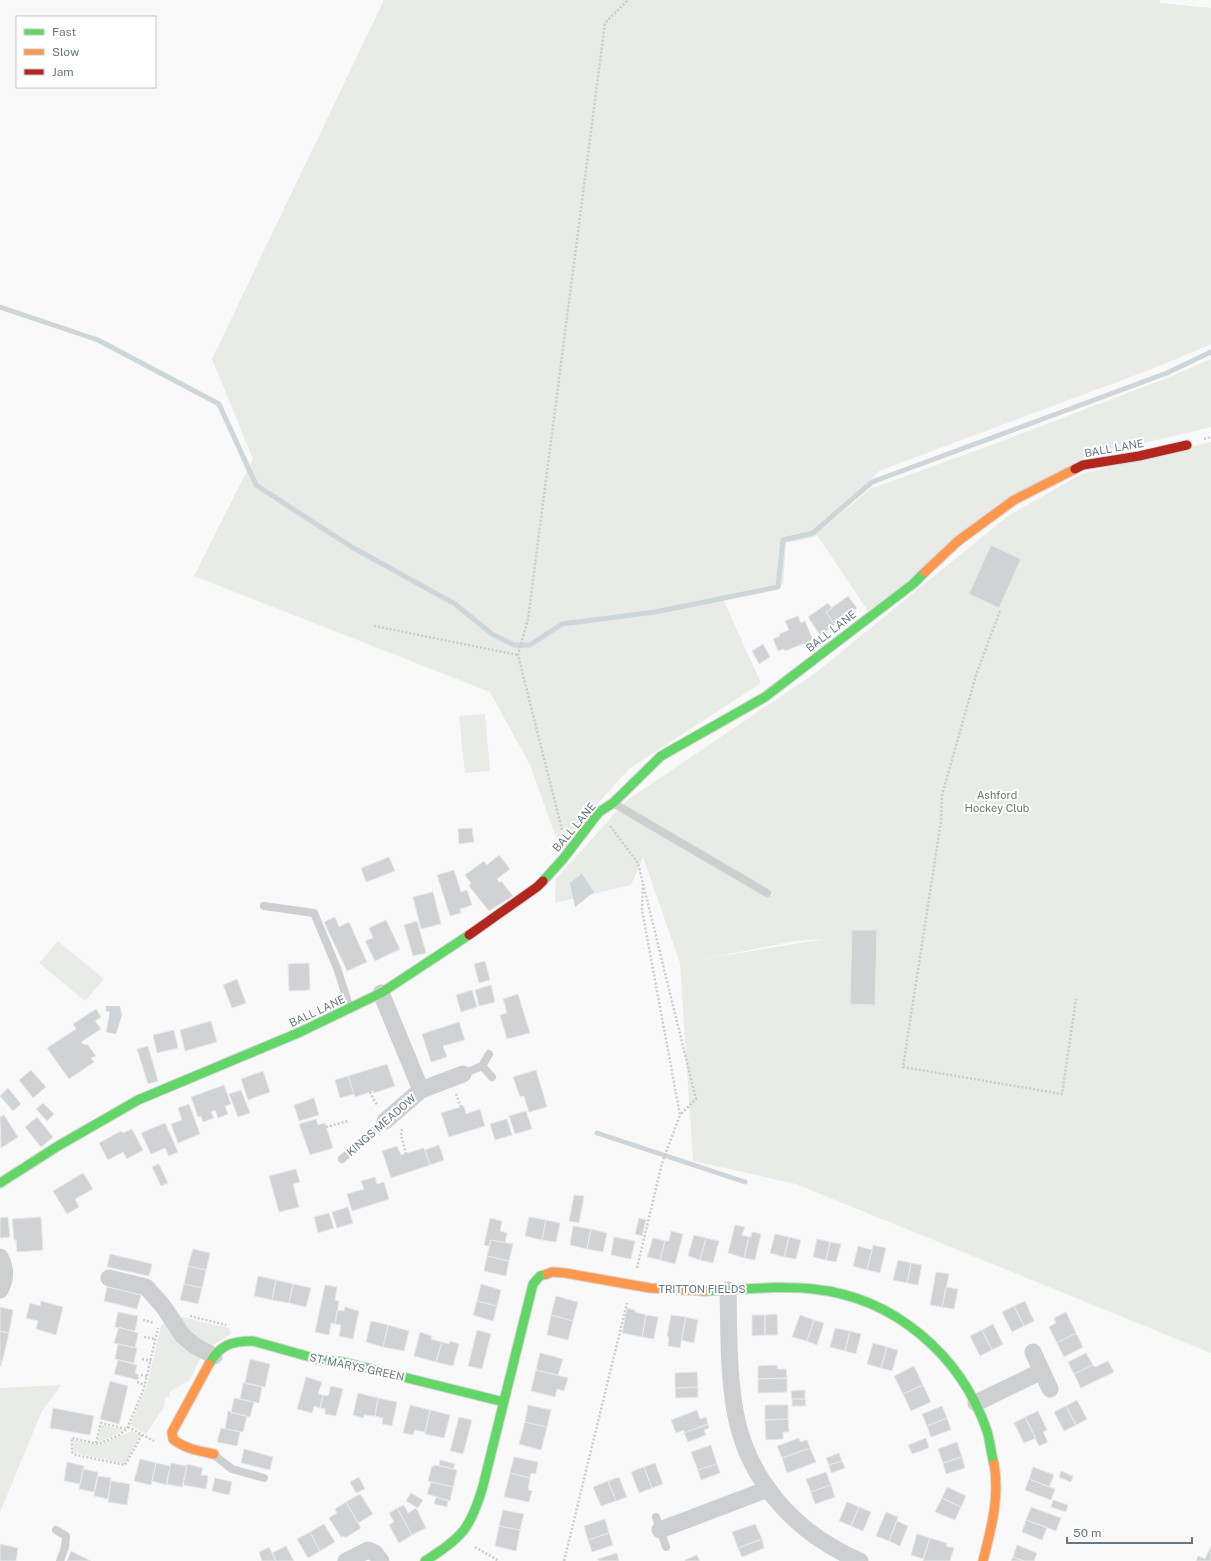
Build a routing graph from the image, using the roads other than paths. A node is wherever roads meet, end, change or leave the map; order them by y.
1 (1188, 445) dead end
2 (613, 803) junction
3 (767, 893) dead end
4 (264, 906) dead end
5 (381, 993) junction
6 (351, 1008) junction
7 (489, 1054) dead end
8 (482, 1066) junction
9 (463, 1074) joint
10 (492, 1077) dead end
11 (421, 1090) junction
12 (385, 1121) joint
13 (342, 1159) dead end
14 (0, 1183) edge
15 (0, 1257) edge
16 (108, 1278) dead end
17 (0, 1290) edge
18 (728, 1290) junction
19 (1033, 1352) dead end
20 (214, 1356) junction
21 (1042, 1371) junction
22 (1050, 1389) dead end
23 (504, 1402) junction
24 (976, 1404) junction
25 (214, 1454) joint
26 (264, 1478) dead end
27 (768, 1489) junction
28 (658, 1524) joint
29 (56, 1530) dead end
30 (666, 1547) dead end
31 (60, 1561) edge
32 (346, 1561) edge
33 (381, 1561) edge
34 (424, 1561) edge
35 (860, 1561) edge
36 (983, 1561) edge

1 - 2 street, BALL LANE
2 - 3 lane
2 - 5 street, BALL LANE
4 - 6 lane
5 - 6 street, BALL LANE
5 - 11 street, KINGS MEADOW
6 - 14 street, BALL LANE
7 - 8 lane
8 - 9 lane
8 - 10 lane
9 - 11 street, KINGS MEADOW
11 - 12 street, KINGS MEADOW
12 - 13 lane, KINGS MEADOW
15 - 17 street
16 - 20 street
18 - 23 street, TRITTON FIELDS
18 - 24 street, TRITTON FIELDS
18 - 27 street
19 - 21 street
20 - 23 street, ST. MARYS GREEN
20 - 25 street
21 - 22 street
21 - 24 street
23 - 34 street, TRITTON FIELDS
24 - 36 street, TRITTON FIELDS
25 - 26 lane
27 - 28 street
27 - 35 street
28 - 30 lane
29 - 31 lane
32 - 33 street

